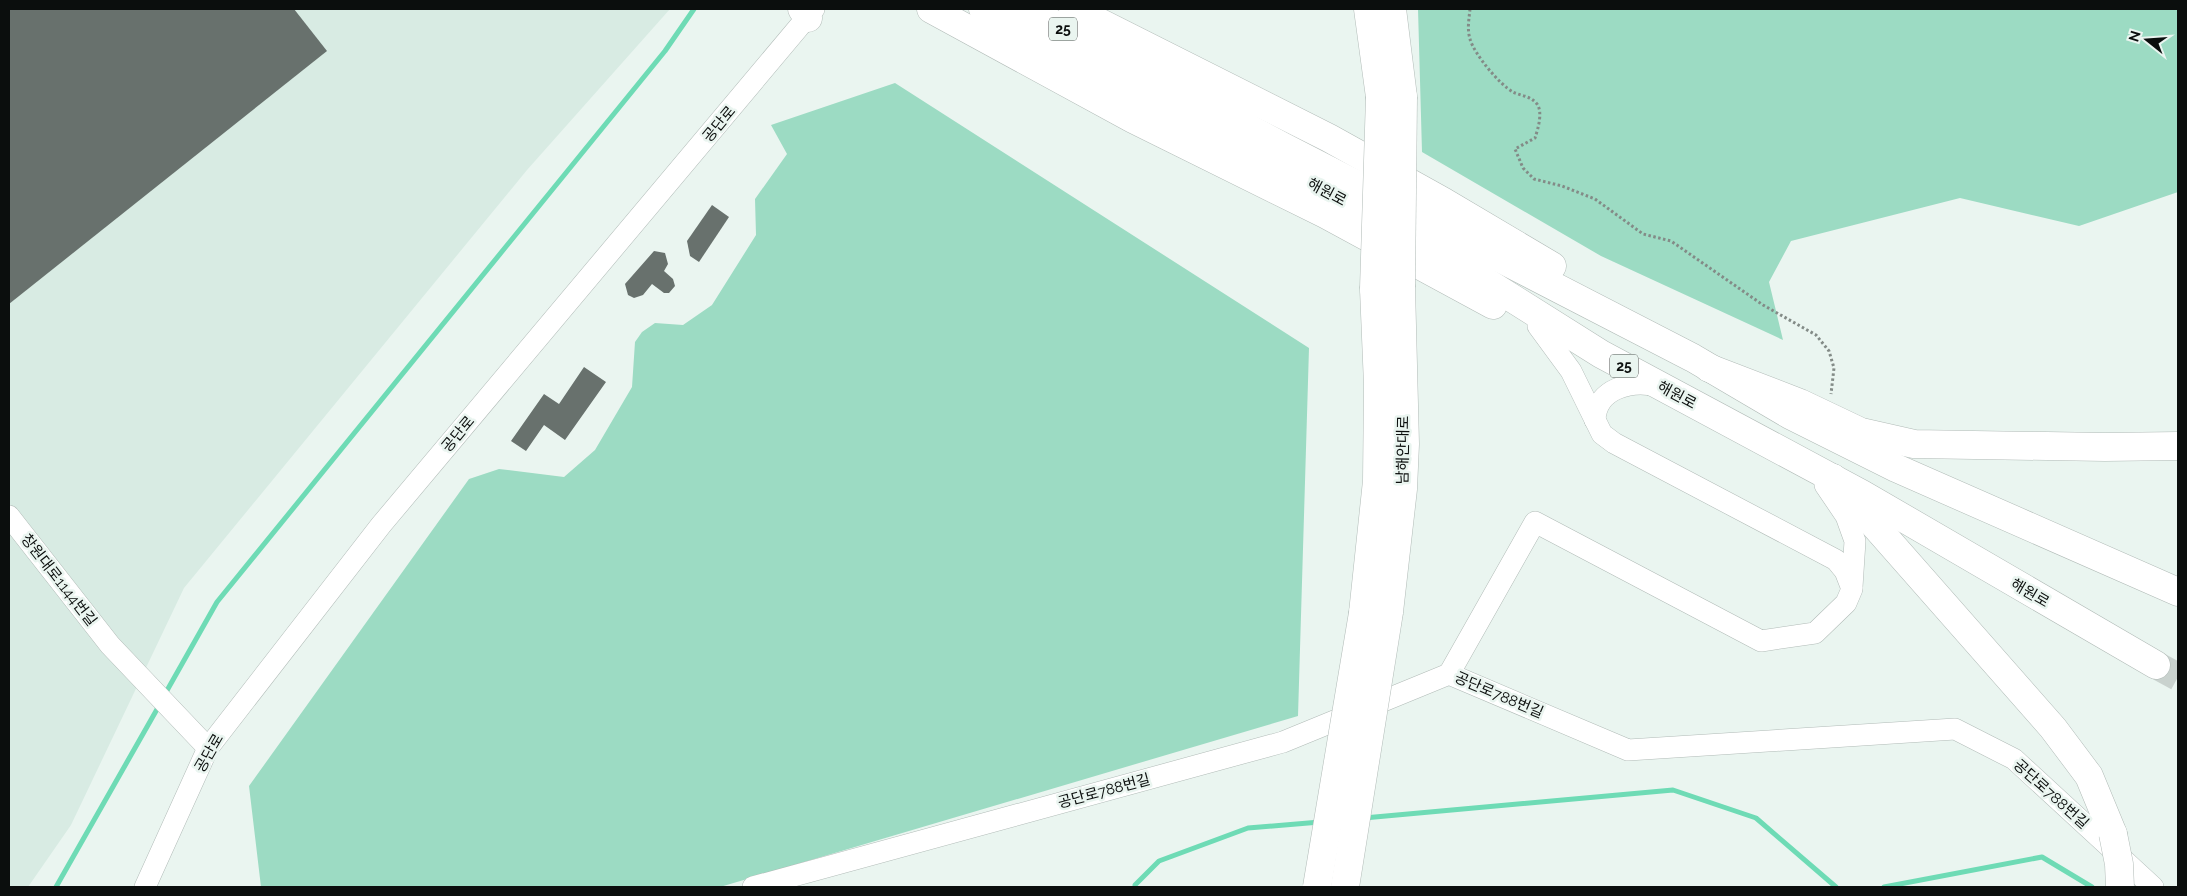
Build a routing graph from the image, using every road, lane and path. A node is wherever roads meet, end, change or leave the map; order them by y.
1 (931, 9) edge
2 (983, 9) edge
3 (1026, 9) edge
4 (1073, 9) edge
5 (1368, 9) edge
6 (1392, 9) edge
7 (1470, 9) edge
8 (808, 12) edge
9 (1097, 59) junction
10 (1392, 97) junction
11 (1538, 326) junction
12 (1601, 354) junction
13 (1701, 363) junction
14 (1663, 387) junction
15 (1828, 417) junction
16 (1595, 420) junction
17 (2178, 446) edge
18 (1803, 462) junction
19 (1833, 478) junction
20 (9, 516) edge
21 (1852, 589) junction
22 (2178, 592) edge
23 (1376, 613) junction
24 (2156, 665) tunnel mouth
25 (1449, 674) junction
26 (208, 748) junction
27 (145, 887) edge
28 (753, 887) edge
29 (1317, 887) edge
30 (1345, 887) edge
31 (2120, 887) edge
32 (2153, 887) edge

1 - 11 main road
2 - 9 main road
3 - 9 main road, 25
4 - 13 main road
5 - 10 main road
6 - 10 main road
7 - 15 path
8 - 26 street, 공단로
9 - 12 main road, 해원로 / 25
9 - 13 main road, 해원로 / 25
10 - 23 main road, 남해안대로, bridge
10 - 23 main road, 남해안대로, bridge
11 - 12 main road
11 - 16 street
12 - 14 main road, 해원로 / 25
13 - 15 main road
13 - 22 main road, 해원로 / 25
14 - 16 street
14 - 18 main road, 해원로 / 25
15 - 17 main road
16 - 21 street
18 - 19 main road, 해원로 / 25
18 - 21 street
19 - 24 main road, 해원로 / 25
19 - 31 main road, bridge
20 - 26 street, 창원대로1144번길
21 - 25 street
23 - 29 main road, bridge
23 - 30 main road, bridge
25 - 28 street, 공단로788번길
25 - 32 street, 공단로788번길
26 - 27 street, 공단로

